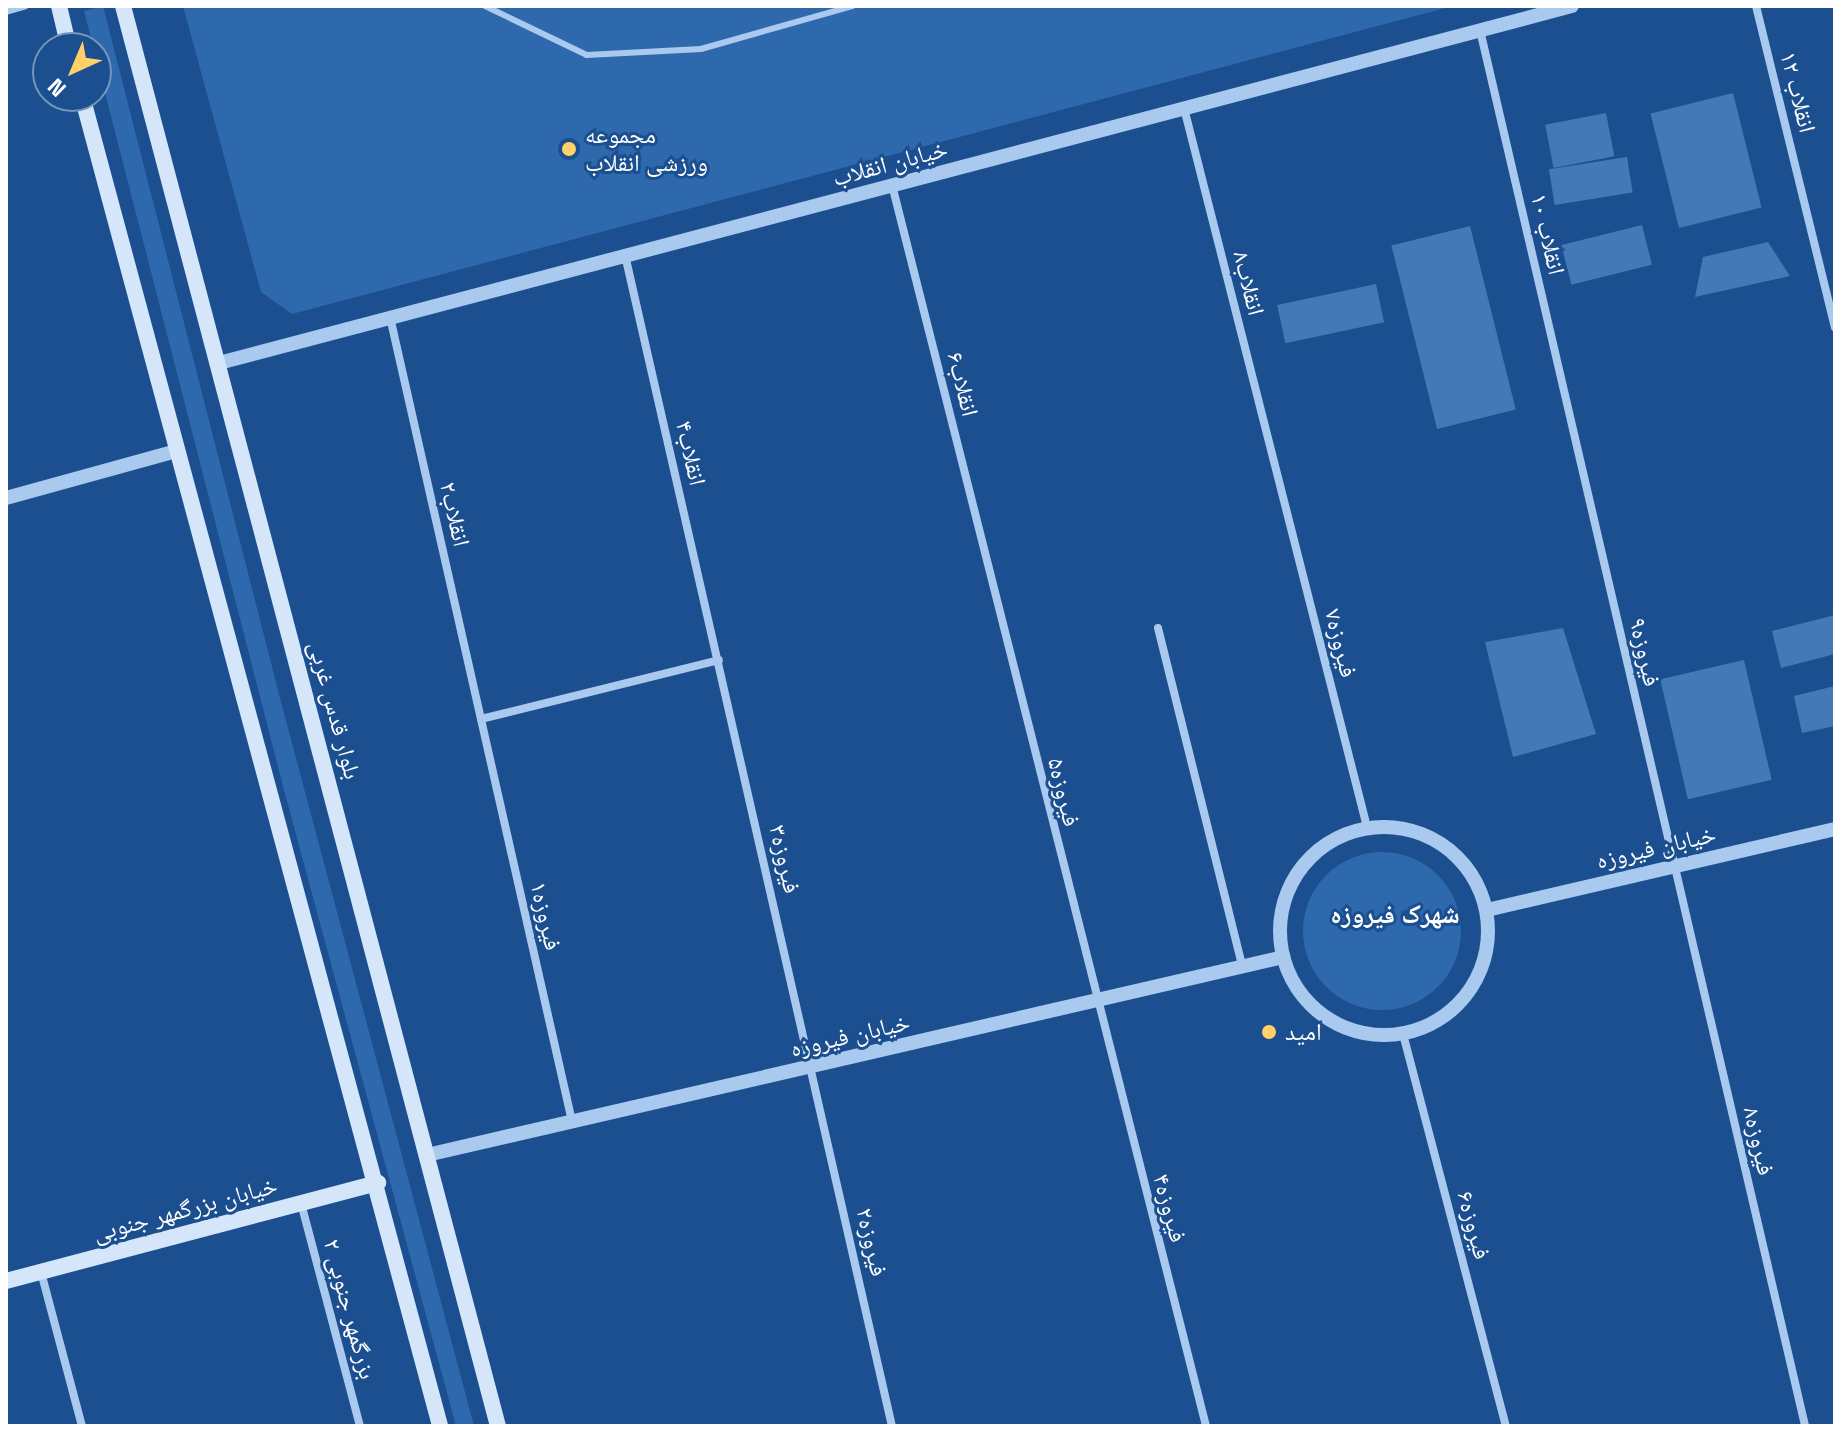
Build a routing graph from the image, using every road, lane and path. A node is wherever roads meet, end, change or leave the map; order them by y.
1 (24, 6) edge
2 (59, 6) edge
3 (123, 6) edge
4 (485, 6) edge
5 (853, 6) edge
6 (1572, 6) edge
7 (1756, 6) edge
8 (6, 11) edge
9 (1480, 30) junction
10 (65, 32) edge
11 (1184, 108) junction
12 (86, 112) edge
13 (892, 185) junction
14 (625, 255) junction
15 (390, 317) junction
16 (1835, 327) edge
17 (219, 363) junction
18 (1577, 448) joint
19 (173, 452) junction
20 (1275, 468) joint
21 (6, 498) edge
22 (994, 593) joint
23 (1158, 628) dead end
24 (719, 660) junction
25 (481, 719) junction
26 (1367, 827) junction
27 (1835, 829) edge
28 (1674, 865) junction
29 (1487, 910) junction
30 (1283, 957) junction
31 (1242, 966) junction
32 (1095, 1001) junction
33 (1403, 1034) junction
34 (812, 1066) junction
35 (572, 1121) junction
36 (427, 1155) junction
37 (378, 1183) junction
38 (301, 1203) junction
39 (41, 1272) junction
40 (6, 1281) edge
41 (82, 1426) edge
42 (360, 1426) edge
43 (440, 1426) edge
44 (498, 1426) edge
45 (892, 1426) edge
46 (1206, 1426) edge
47 (1506, 1426) edge
48 (1805, 1426) edge

1 - 8 street
2 - 10 main road
3 - 17 main road, بلوار قدس غربی
4 - 5 lane
6 - 9 street, خیابان انقلاب
7 - 16 street, انقلاب ۱۲
9 - 11 street, خیابان انقلاب
9 - 18 street, انقلاب ۱۰
11 - 13 street, خیابان انقلاب
11 - 20 street, انقلاب۸
12 - 19 main road
13 - 14 street, خیابان انقلاب
13 - 22 street, انقلاب۶
14 - 15 street, خیابان انقلاب
14 - 24 street, انقلاب۴
15 - 17 street, خیابان انقلاب
15 - 25 street, انقلاب۲
17 - 36 main road, بلوار قدس غربی
18 - 28 street, فیروزه۹
19 - 21 street
19 - 37 main road
20 - 26 street, فیروزه۷
22 - 32 street, فیروزه۵
23 - 31 street
24 - 25 street
24 - 34 street, فیروزه۳
25 - 35 street, فیروزه۱
26 - 29 street
26 - 30 street
27 - 28 street, خیابان فیروزه
28 - 29 street, خیابان فیروزه
28 - 48 street, فیروزه۸
29 - 33 street
30 - 31 street, خیابان فیروزه
30 - 33 street
31 - 32 street, خیابان فیروزه
32 - 34 street, خیابان فیروزه
32 - 46 street, فیروزه۴
33 - 47 street, فیروزه۶
34 - 35 street, خیابان فیروزه
34 - 45 street, فیروزه۲
35 - 36 street, خیابان فیروزه
36 - 44 main road, بلوار قدس غربی
37 - 38 main road, خیابان بزرگمهر جنوبی
37 - 43 main road
38 - 39 main road, خیابان بزرگمهر جنوبی
38 - 42 street, بزرگمهر جنوبی ۲
39 - 40 main road, خیابان بزرگمهر جنوبی
39 - 41 street

